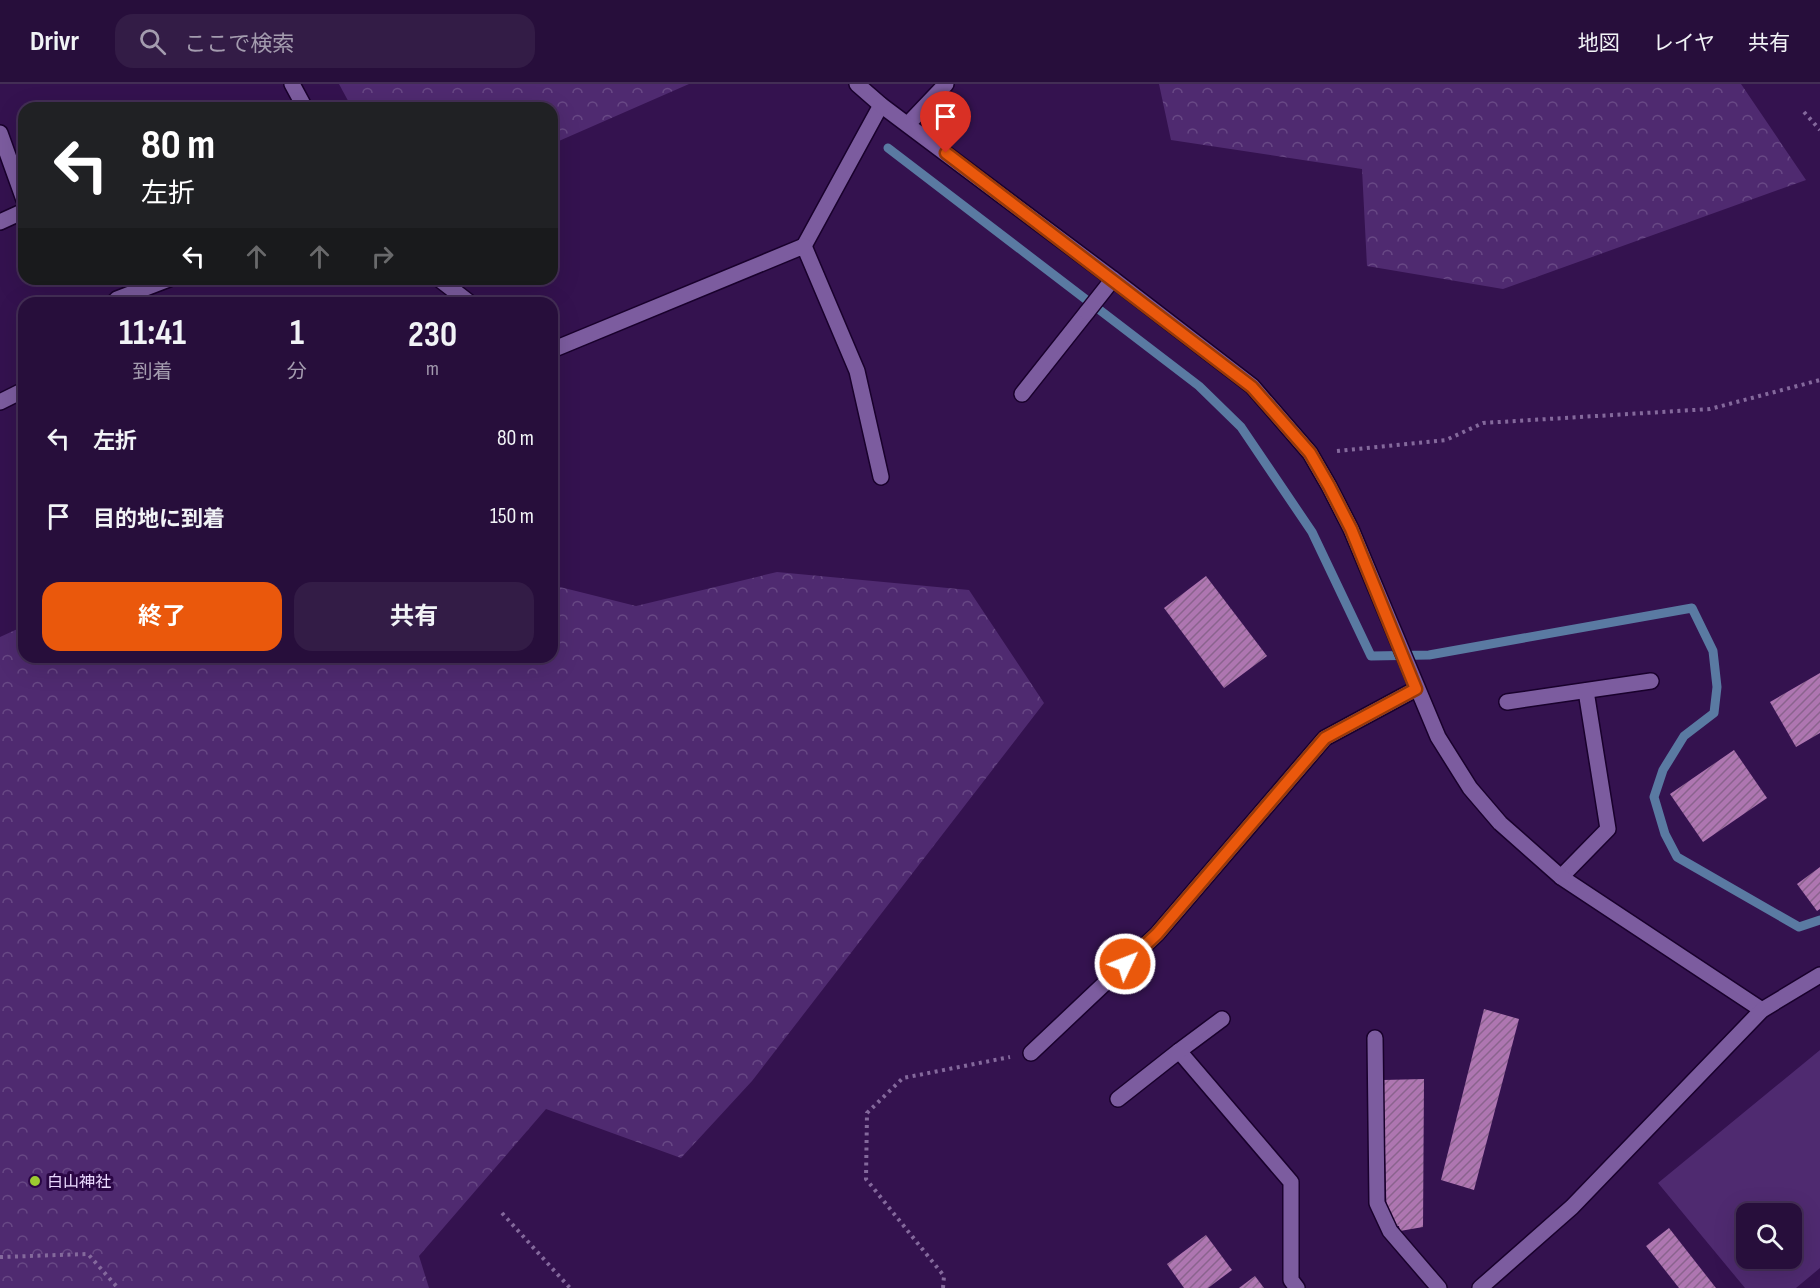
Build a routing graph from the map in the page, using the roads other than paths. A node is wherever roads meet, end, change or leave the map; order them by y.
1 (292, 84) edge
2 (857, 84) edge
3 (946, 84) edge
4 (302, 102) edge
5 (881, 105) junction
6 (908, 124) junction
7 (1, 141) edge
8 (18, 185) edge
9 (18, 214) edge
10 (0, 222) edge
11 (804, 246) junction
12 (1113, 279) junction
13 (153, 285) edge
14 (447, 285) edge
15 (122, 297) edge
16 (462, 297) edge
17 (558, 348) edge
18 (18, 393) edge
19 (1022, 394) dead end
20 (0, 402) edge
21 (881, 477) dead end
22 (1651, 681) dead end
23 (1414, 682) junction
24 (1586, 691) junction
25 (1507, 702) dead end
26 (1561, 877) junction
27 (1820, 975) edge
28 (1762, 1010) junction
29 (1222, 1019) dead end
30 (1375, 1038) dead end
31 (1179, 1050) junction
32 (1031, 1053) road end
33 (1118, 1099) dead end
34 (1297, 1288) edge
35 (1439, 1288) edge
36 (1480, 1288) edge

1 - 4 street
2 - 5 street
3 - 6 street
5 - 6 street
5 - 11 street
6 - 12 street
7 - 8 street
9 - 10 street
11 - 17 street
11 - 21 street
12 - 19 street
12 - 23 street
13 - 15 street
14 - 16 street
18 - 20 street
22 - 24 street
23 - 26 street
23 - 32 street
24 - 25 street
24 - 26 street
26 - 28 street
27 - 28 street
28 - 36 street
29 - 31 street
30 - 35 street
31 - 33 street
31 - 34 street

